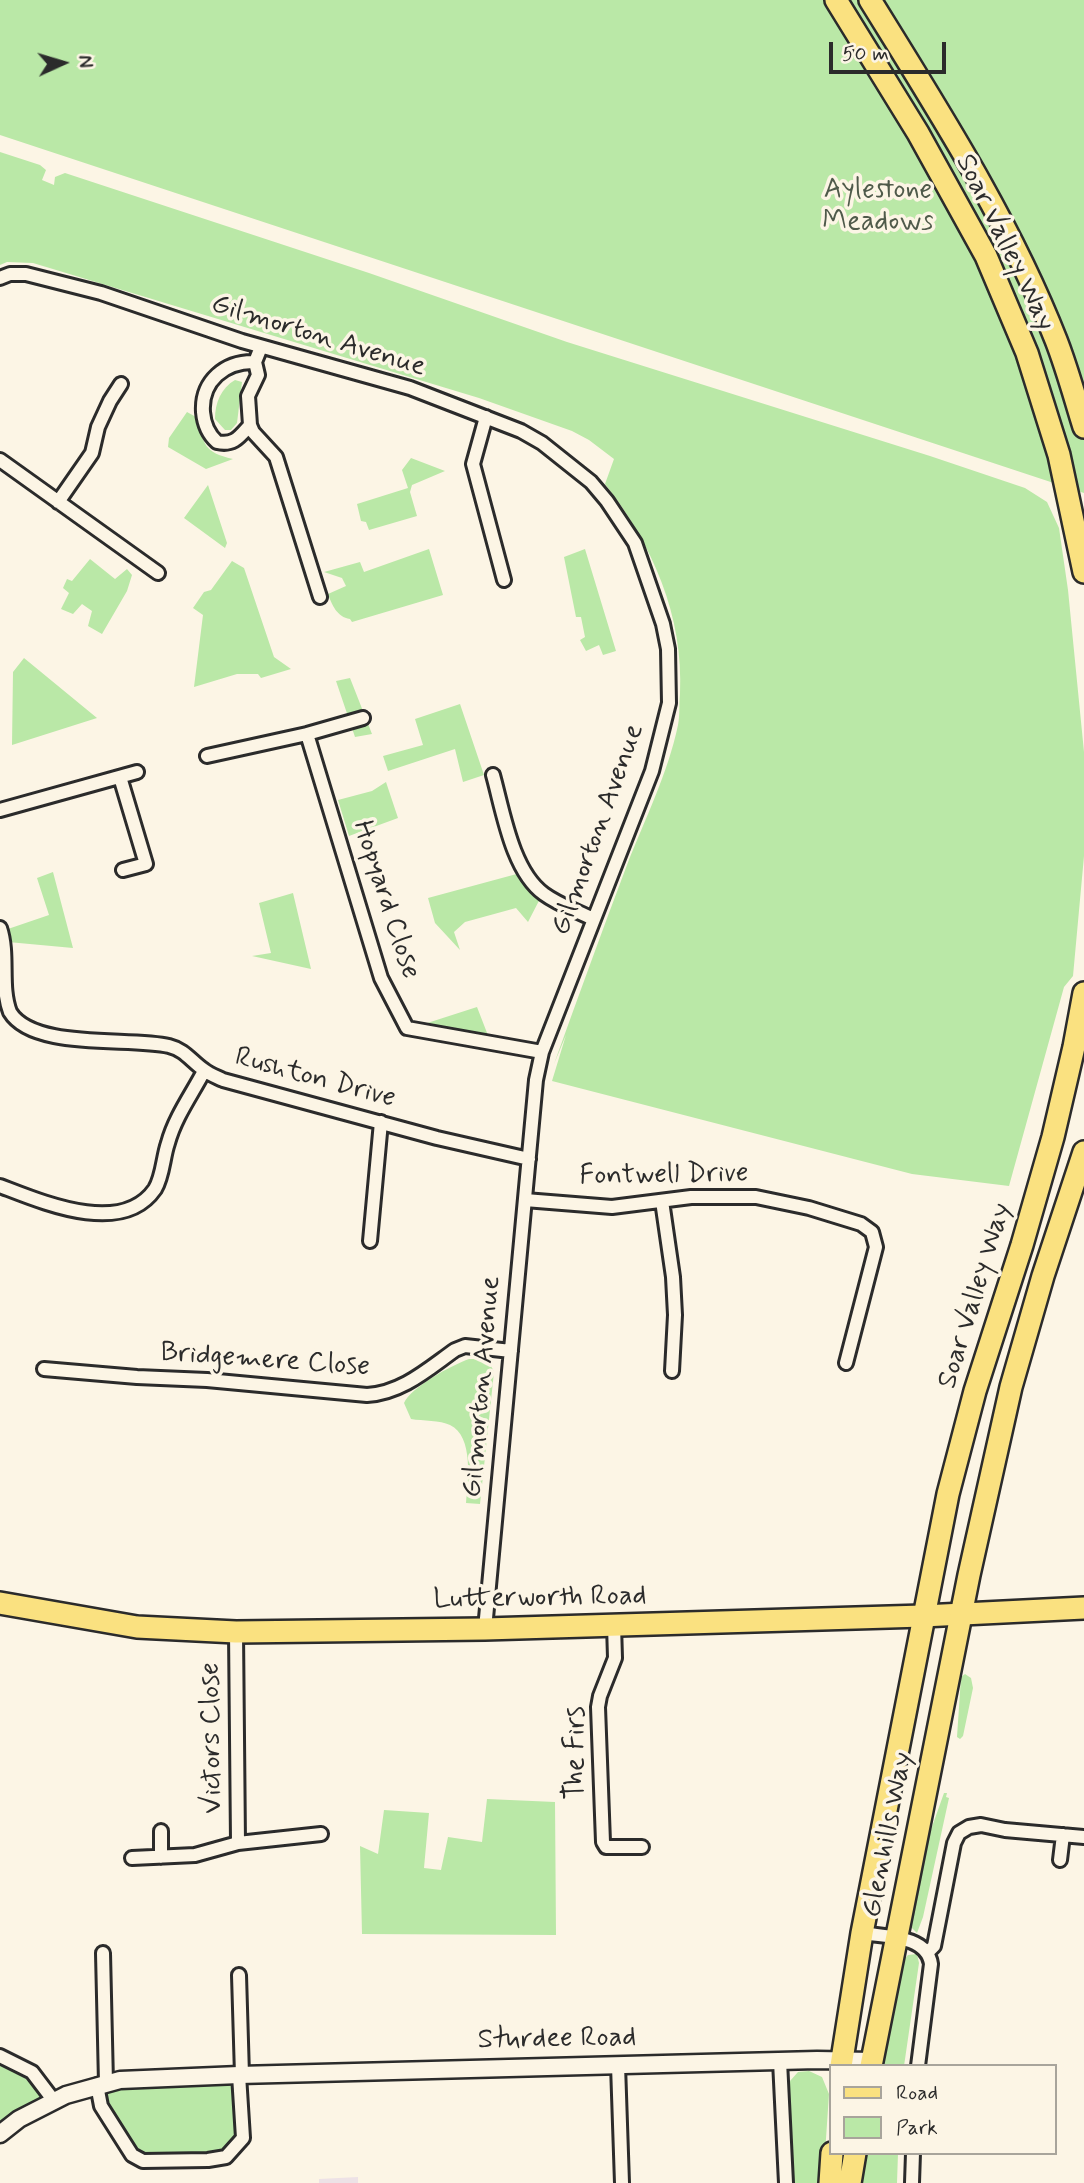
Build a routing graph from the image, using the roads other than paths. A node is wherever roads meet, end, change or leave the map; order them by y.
1 (836, 0) edge
2 (870, 0) edge
3 (0, 278) edge
4 (261, 347) junction
5 (255, 362) junction
6 (121, 384) dead end
7 (486, 417) junction
8 (250, 425) junction
9 (1084, 427) edge
10 (0, 460) edge
11 (58, 502) junction
12 (1084, 572) edge
13 (158, 573) dead end
14 (504, 580) dead end
15 (320, 597) dead end
16 (363, 718) dead end
17 (307, 734) junction
18 (207, 756) dead end
19 (136, 772) dead end
20 (493, 775) dead end
21 (120, 777) junction
22 (0, 810) edge
23 (123, 870) dead end
24 (593, 919) junction
25 (2, 933) edge
26 (1084, 993) edge
27 (542, 1052) junction
28 (204, 1071) junction
29 (381, 1122) junction
30 (1084, 1152) edge
31 (529, 1159) junction
32 (0, 1186) edge
33 (525, 1200) junction
34 (662, 1201) junction
35 (370, 1241) dead end
36 (511, 1351) junction
37 (846, 1363) dead end
38 (44, 1369) dead end
39 (672, 1371) dead end
40 (0, 1603) edge
41 (1084, 1608) edge
42 (962, 1614) junction
43 (923, 1616) junction
44 (614, 1625) junction
45 (485, 1629) junction
46 (236, 1632) junction
47 (161, 1831) dead end
48 (321, 1834) dead end
49 (1063, 1835) junction
50 (1084, 1837) edge
51 (238, 1843) junction
52 (642, 1847) dead end
53 (161, 1857) junction
54 (132, 1858) dead end
55 (1060, 1860) dead end
56 (862, 1933) junction
57 (897, 1939) junction
58 (103, 1952) dead end
59 (928, 1952) junction
60 (239, 1975) dead end
61 (0, 2056) edge
62 (779, 2061) junction
63 (841, 2063) edge
64 (872, 2063) edge
65 (918, 2064) edge
66 (618, 2065) junction
67 (241, 2075) junction
68 (102, 2084) junction
69 (54, 2101) junction
70 (0, 2134) edge
71 (832, 2155) edge
72 (855, 2155) edge
73 (913, 2155) edge
74 (622, 2183) edge
75 (786, 2183) edge
76 (830, 2183) edge
77 (850, 2183) edge
78 (912, 2183) edge

1 - 12 main road, Soar Valley Way
2 - 9 main road, Soar Valley Way
3 - 4 street, Gilmorton Avenue
4 - 5 street
4 - 7 street, Gilmorton Avenue
5 - 8 street
5 - 8 street
6 - 11 street
7 - 14 street
7 - 24 street, Gilmorton Avenue
8 - 15 street
10 - 11 street
11 - 13 street
16 - 17 street
17 - 18 street
17 - 27 street, Hopyard Close
19 - 21 street
20 - 24 street
21 - 22 street
21 - 23 street
24 - 27 street, Gilmorton Avenue
25 - 28 street, Rushton Drive
26 - 43 main road, Soar Valley Way
27 - 31 street, Gilmorton Avenue
28 - 29 street, Rushton Drive
28 - 32 street
29 - 31 street, Rushton Drive
29 - 35 street
30 - 42 main road, Soar Valley Way
31 - 33 street, Gilmorton Avenue
33 - 34 street, Fontwell Drive
33 - 36 street, Gilmorton Avenue
34 - 37 street, Fontwell Drive
34 - 39 street
36 - 38 street, Bridgemere Close
36 - 45 street, Gilmorton Avenue
40 - 46 main road, Lutterworth Road
41 - 42 main road, Lutterworth Road
42 - 43 main road, Lutterworth Road
42 - 57 main road, Glenhills Way
43 - 44 main road, Lutterworth Road
43 - 56 main road, Glenhills Way
44 - 45 main road, Lutterworth Road
44 - 52 street, The Firs
45 - 46 main road, Lutterworth Road
46 - 51 street, Victors Close
47 - 53 street
48 - 51 street, Victors Close
49 - 50 street
49 - 55 street
49 - 59 street
51 - 53 street, Victors Close
53 - 54 street, Victors Close
56 - 57 street
56 - 63 main road, Glenhills Way
57 - 59 street
57 - 64 main road, Glenhills Way
58 - 68 street
59 - 65 street
60 - 67 street
61 - 69 street
62 - 63 street, Sturdee Road
62 - 66 street, Sturdee Road
62 - 75 street
63 - 64 street, Sturdee Road
66 - 67 street, Sturdee Road
66 - 74 street
67 - 68 street, Sturdee Road
67 - 68 street
68 - 69 street, Sturdee Road
69 - 70 street, Sturdee Road
71 - 76 main road
72 - 77 main road
73 - 78 street

